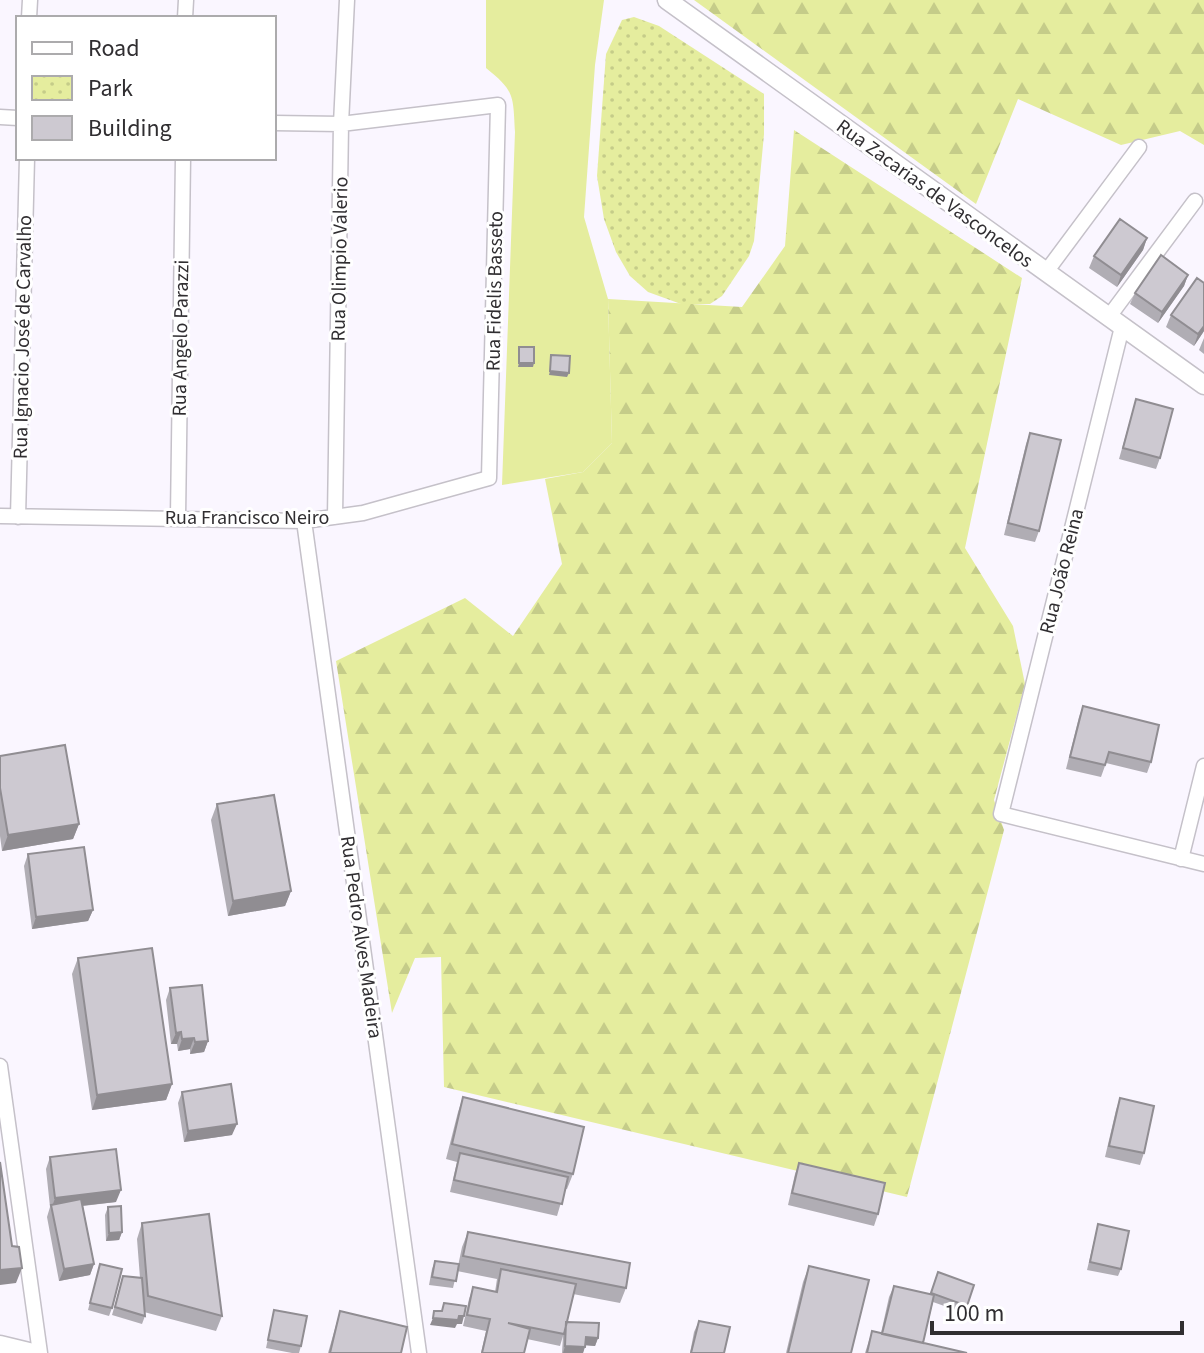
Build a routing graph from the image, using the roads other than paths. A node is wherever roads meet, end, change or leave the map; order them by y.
1 (347, 0) edge
2 (667, 0) edge
3 (276, 123) edge
4 (341, 124) junction
5 (1139, 147) dead end
6 (27, 160) edge
7 (183, 160) edge
8 (1195, 201) dead end
9 (1046, 272) junction
10 (1115, 323) junction
11 (1204, 385) edge
12 (489, 478) joint
13 (0, 516) edge
14 (18, 517) junction
15 (178, 517) junction
16 (335, 517) junction
17 (304, 521) junction
18 (1204, 766) edge
19 (1181, 859) junction
20 (1204, 864) edge
21 (0, 1066) edge
22 (0, 1345) edge
23 (33, 1353) edge
24 (40, 1353) edge
25 (419, 1353) edge

1 - 4 street, Rua Olimpio Valerio
2 - 9 street, Rua Zacarias de Vasconcelos
3 - 4 street
4 - 12 street, Rua Fidelis Basseto
4 - 16 street, Rua Olimpio Valerio
5 - 9 street
6 - 14 street, Rua Ignacio José de Carvalho
7 - 15 street, Rua Angelo Parazzi
8 - 10 street
9 - 10 street, Rua Zacarias de Vasconcelos
10 - 11 street, Rua Zacarias de Vasconcelos
10 - 19 street, Rua João Reina
12 - 16 street, Rua Francisco Neiro
13 - 14 street, Rua Francisco Neiro
14 - 15 street, Rua Francisco Neiro
15 - 17 street, Rua Francisco Neiro
16 - 17 street, Rua Francisco Neiro
17 - 25 street, Rua Pedro Alves Madeira
18 - 19 street
19 - 20 street
21 - 24 street
22 - 23 street

